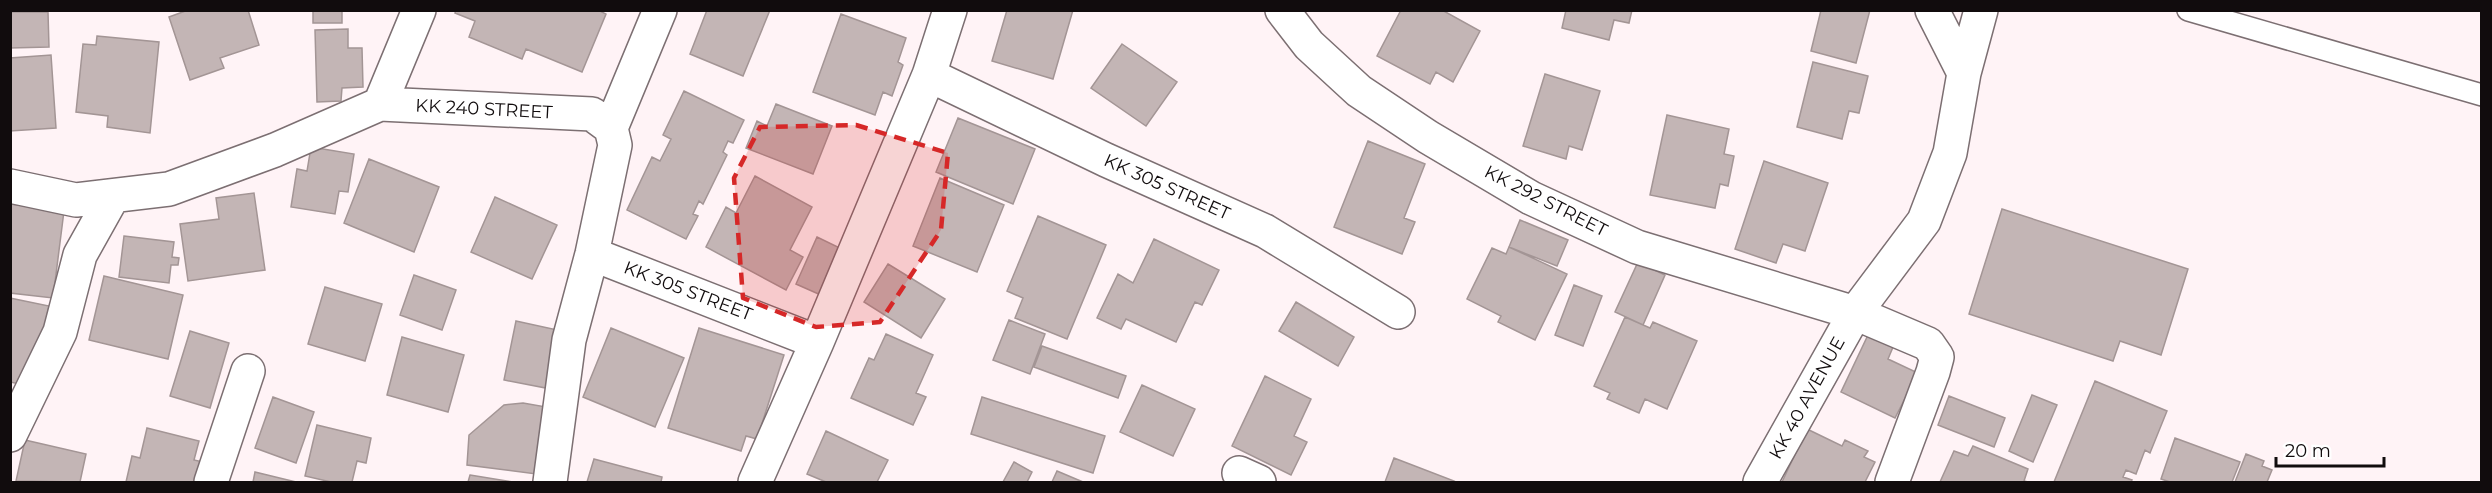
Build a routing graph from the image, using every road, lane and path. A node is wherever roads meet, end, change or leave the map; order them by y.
1 (419, 10) edge
2 (660, 10) edge
3 (950, 10) edge
4 (1282, 10) edge
5 (1932, 10) edge
6 (1981, 10) edge
7 (2188, 10) edge
8 (1964, 73) junction
9 (929, 75) junction
10 (2481, 95) edge
11 (380, 104) junction
12 (611, 128) junction
13 (10, 186) edge
14 (113, 196) junction
15 (591, 254) junction
16 (1398, 312) dead end
17 (1855, 313) junction
18 (817, 342) junction
19 (248, 372) dead end
20 (10, 435) edge
21 (212, 483) edge
22 (550, 483) edge
23 (755, 483) edge
24 (1760, 483) edge
25 (1892, 483) edge

1 - 11 street
2 - 12 street
3 - 9 street
4 - 17 street, KK 292 STREET
5 - 8 street
6 - 8 street, KK 40 AVENUE
7 - 10 lane
8 - 17 street, KK 40 AVENUE
9 - 16 street, KK 305 STREET
9 - 18 street
11 - 12 street, KK 240 STREET
11 - 14 street, KK 240 STREET
12 - 15 street
13 - 14 street, KK 240 STREET
14 - 20 street
15 - 18 street, KK 305 STREET
15 - 22 street
17 - 24 street, KK 40 AVENUE
17 - 25 street
18 - 23 street
19 - 21 street

